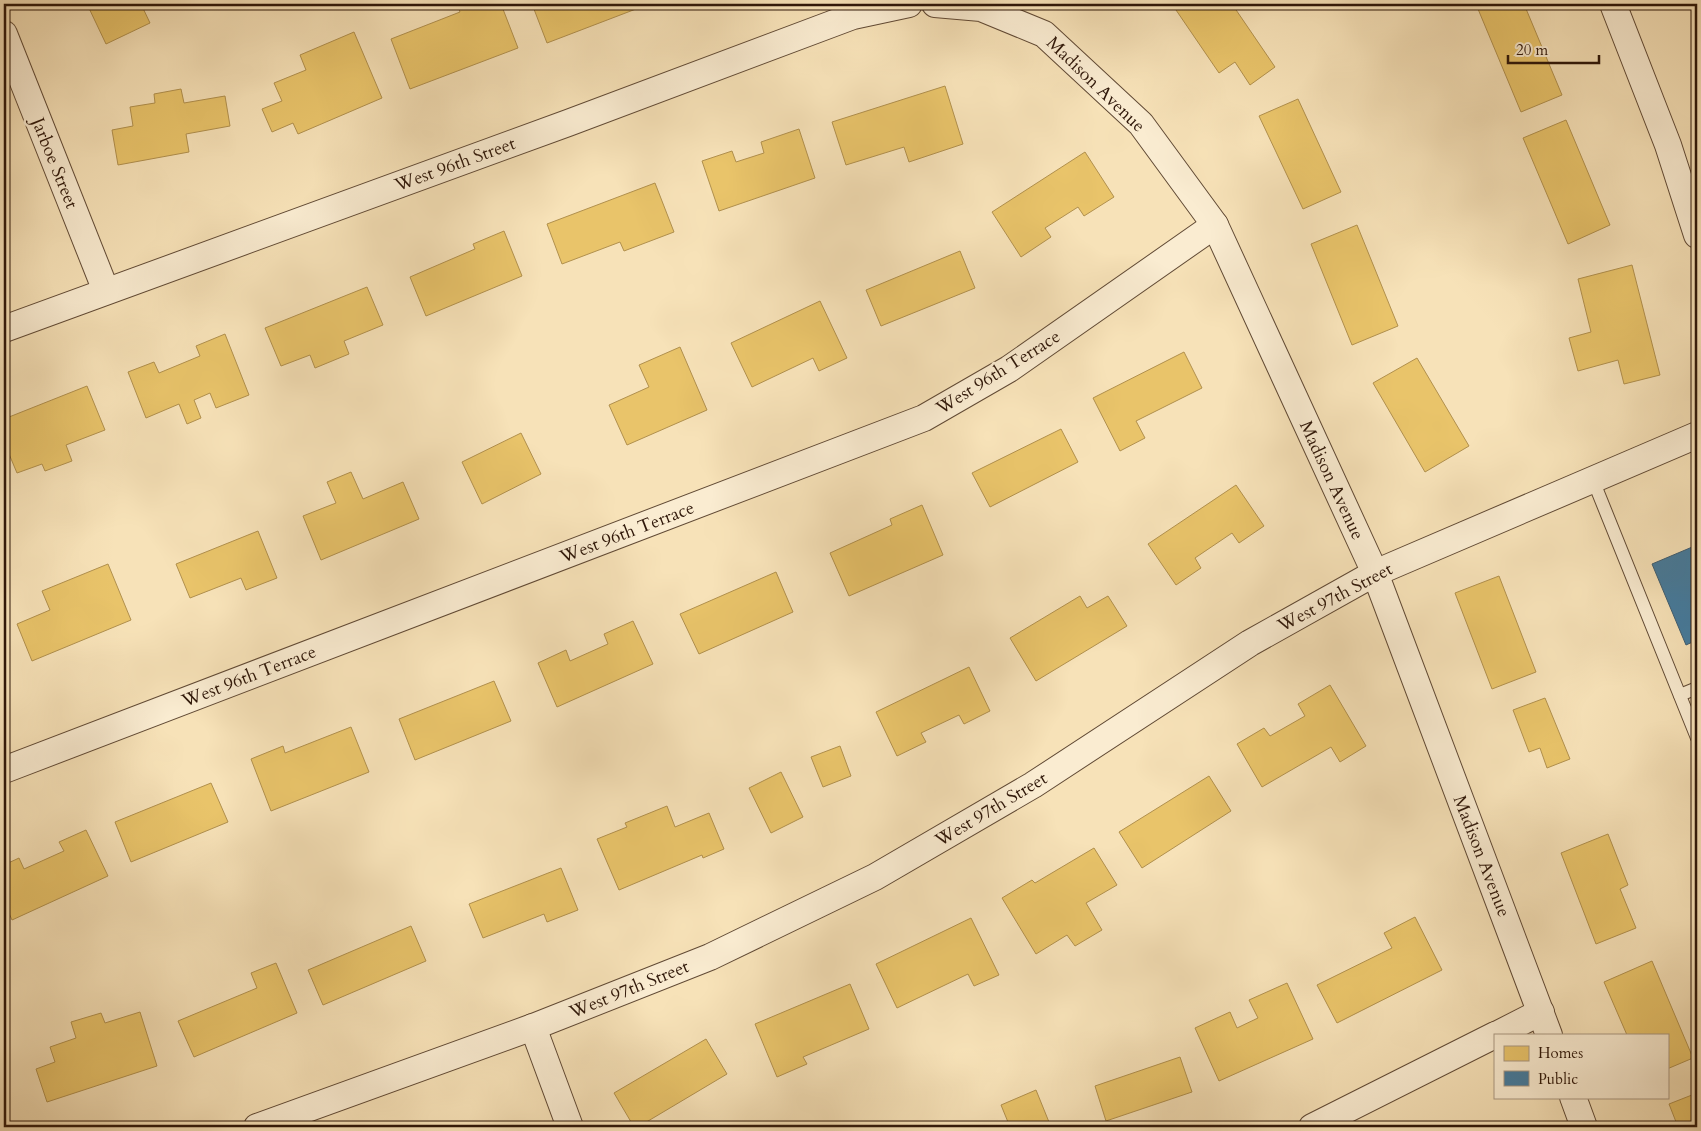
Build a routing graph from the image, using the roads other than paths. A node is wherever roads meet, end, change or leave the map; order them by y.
1 (909, 4) edge
2 (935, 4) edge
3 (1613, 4) edge
4 (4, 34) edge
5 (1215, 225) junction
6 (1697, 235) edge
7 (106, 291) junction
8 (4, 329) edge
9 (1697, 435) edge
10 (1593, 480) junction
11 (1375, 573) junction
12 (1697, 688) edge
13 (1680, 695) junction
14 (1697, 738) edge
15 (4, 770) edge
16 (1545, 1023) edge
17 (533, 1027) junction
18 (1499, 1034) edge
19 (1494, 1036) edge
20 (1573, 1098) edge
21 (257, 1127) edge
22 (570, 1127) edge
23 (1312, 1127) edge
24 (1584, 1127) edge

1 - 7 street, West 96th Street
2 - 5 street, Madison Avenue
3 - 6 street
4 - 7 street, Jarboe Street
5 - 11 street, Madison Avenue
5 - 15 street, West 96th Terrace
7 - 8 street, West 96th Street
9 - 10 street, West 97th Street
10 - 11 street, West 97th Street
10 - 13 lane
11 - 16 street, Madison Avenue
11 - 17 street, West 97th Street
12 - 13 lane
13 - 14 lane
16 - 18 street
17 - 21 street, West 97th Street
17 - 22 street
19 - 23 street
20 - 24 street

